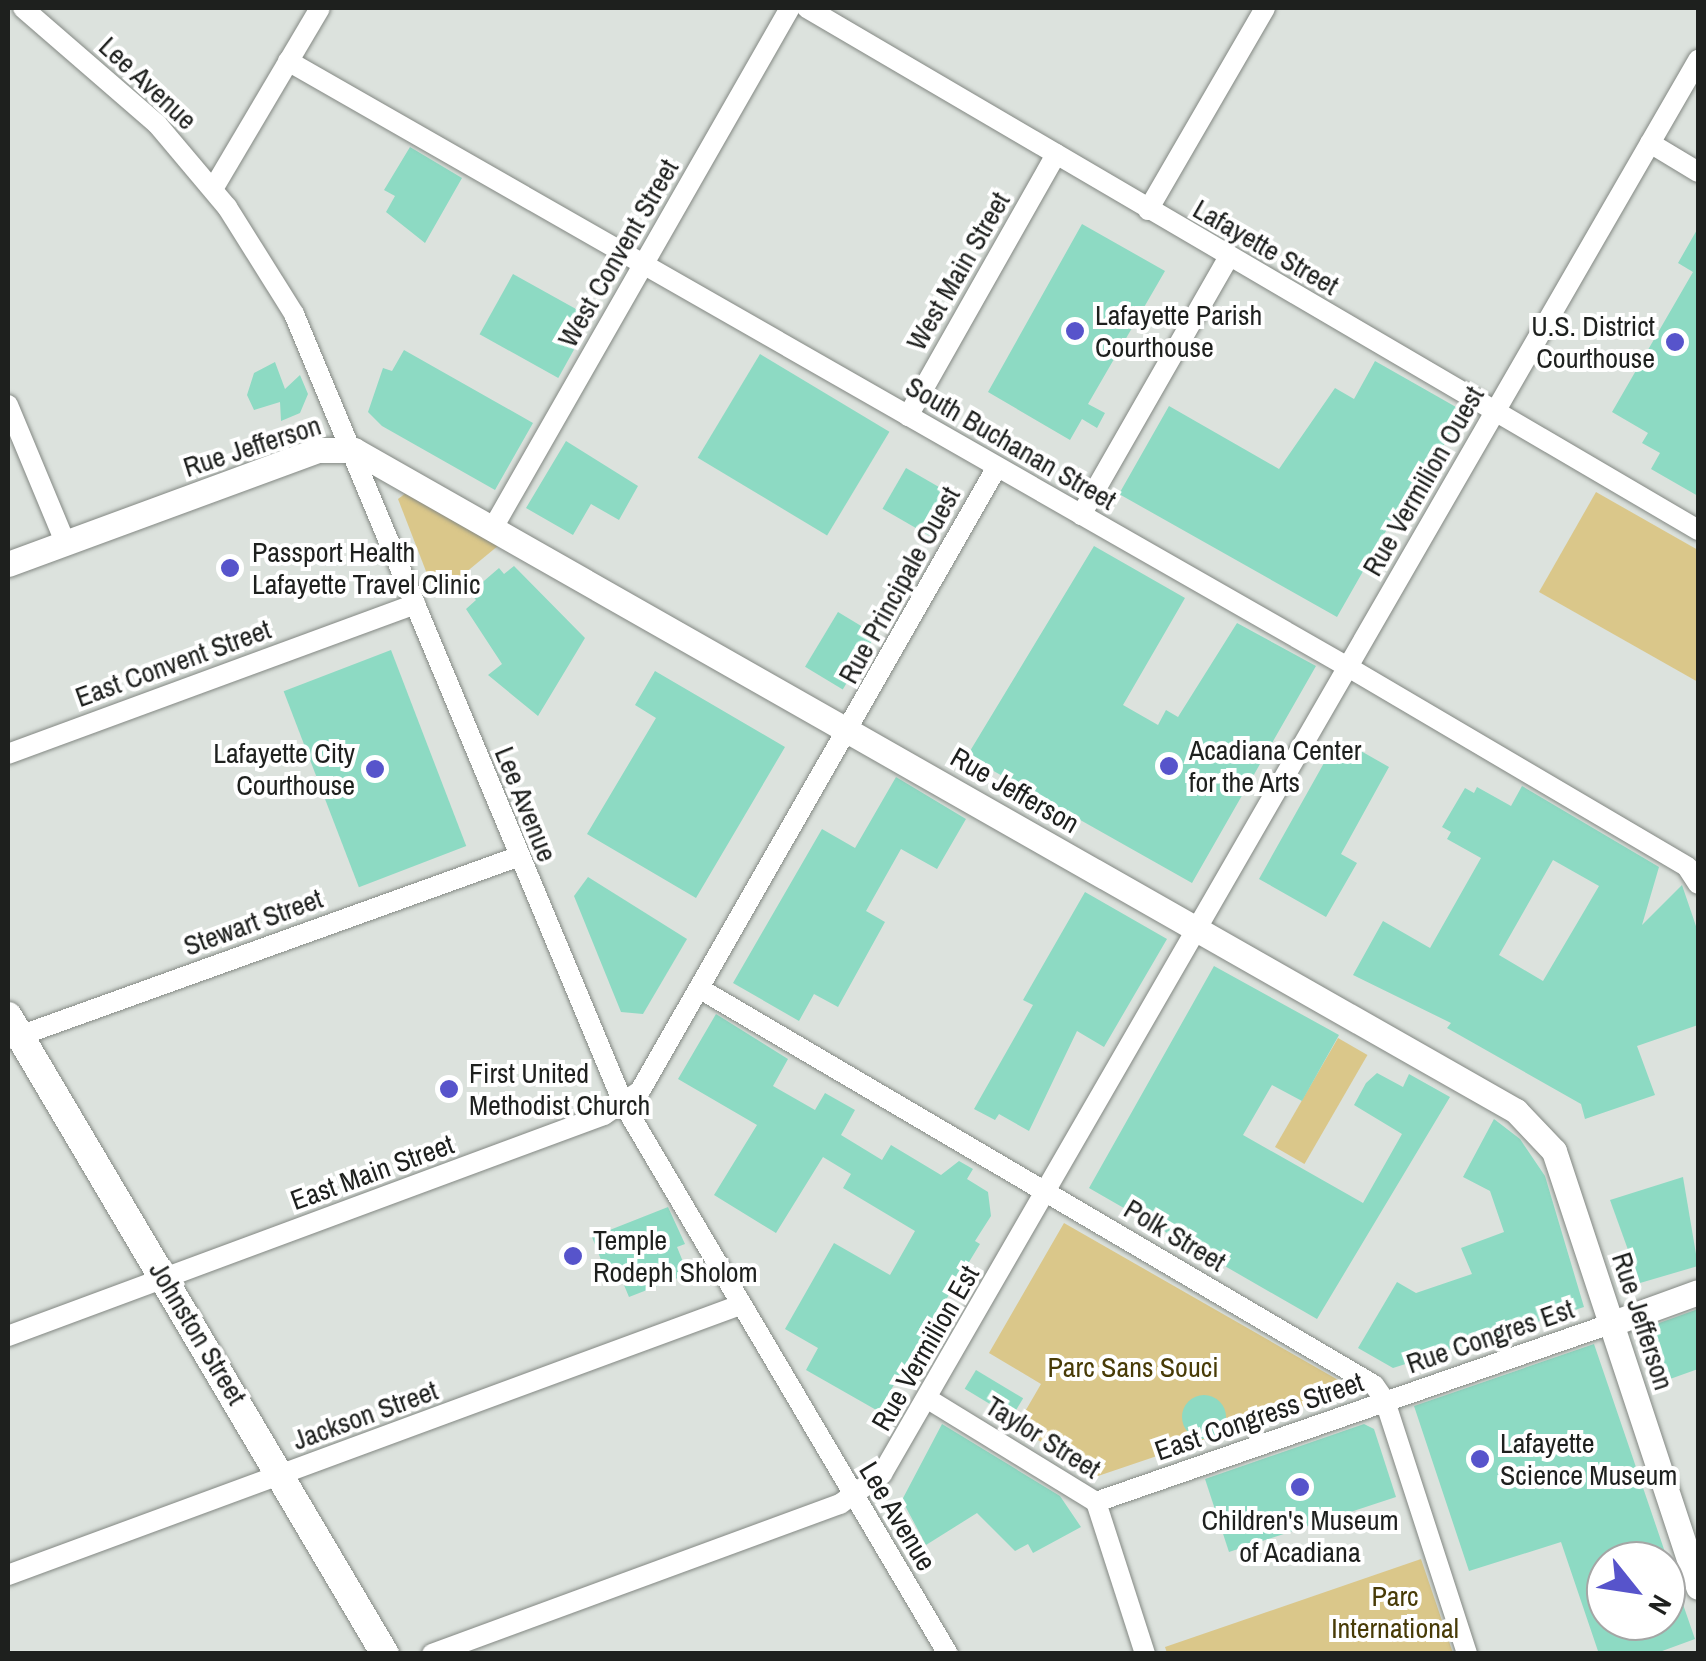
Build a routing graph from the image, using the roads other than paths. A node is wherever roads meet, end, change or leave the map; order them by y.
1 (23, 8) edge
2 (320, 8) edge
3 (790, 8) edge
4 (807, 8) edge
5 (1265, 8) edge
6 (1698, 60) edge
7 (288, 61) junction
8 (1650, 144) junction
9 (1056, 154) junction
10 (1698, 172) edge
11 (214, 189) junction
12 (1148, 210) junction
13 (1229, 257) junction
14 (643, 266) junction
15 (8, 405) edge
16 (1493, 413) junction
17 (908, 416) junction
18 (354, 450) junction
19 (997, 467) junction
20 (1081, 515) junction
21 (494, 526) junction
22 (1698, 530) edge
23 (65, 542) junction
24 (8, 564) edge
25 (414, 604) junction
26 (1348, 668) junction
27 (849, 730) junction
28 (8, 754) edge
29 (517, 857) junction
30 (1698, 881) edge
31 (1197, 930) junction
32 (702, 990) junction
33 (12, 1031) edge
34 (624, 1105) junction
35 (1046, 1191) junction
36 (163, 1276) junction
37 (1698, 1292) edge
38 (740, 1305) junction
39 (1613, 1323) junction
40 (8, 1336) edge
41 (928, 1398) junction
42 (1385, 1401) junction
43 (284, 1473) junction
44 (855, 1497) junction
45 (1096, 1502) junction
46 (8, 1575) edge
47 (1698, 1586) edge
48 (385, 1654) edge
49 (432, 1654) edge
50 (948, 1654) edge
51 (1146, 1654) edge
52 (1466, 1654) edge

1 - 11 street, Lee Avenue
2 - 7 street
3 - 14 street, West Convent Street
4 - 9 street, Lafayette Street
5 - 12 street
6 - 8 street, Rue Vermilion Ouest
7 - 11 street
7 - 14 street, South Buchanan Street
8 - 10 street
8 - 16 street, Rue Vermilion Ouest
9 - 12 street, Lafayette Street
9 - 17 street, West Main Street
11 - 18 street, Lee Avenue
12 - 13 street, Lafayette Street
13 - 16 street, Lafayette Street
13 - 20 street
14 - 17 street, South Buchanan Street
14 - 21 street, West Convent Street
15 - 23 street
16 - 22 street, Lafayette Street
16 - 26 street, Rue Vermilion Ouest
17 - 19 street, South Buchanan Street
18 - 21 street, Rue Jefferson
18 - 23 street, Rue Jefferson
18 - 25 street, Lee Avenue
19 - 20 street, South Buchanan Street
19 - 27 street, Rue Principale Ouest
20 - 26 street, South Buchanan Street
21 - 27 street, Rue Jefferson
23 - 24 street, Rue Jefferson
25 - 28 street, East Convent Street
25 - 29 street, Lee Avenue
26 - 30 street, South Buchanan Street
26 - 31 street, Rue Vermilion Ouest
27 - 31 street, Rue Jefferson
27 - 32 street, East Main Street
29 - 33 street, Stewart Street
29 - 34 street, Lee Avenue
31 - 35 street, Rue Vermilion Est
31 - 39 street, Rue Jefferson
32 - 34 street, East Main Street
32 - 35 street, Polk Street
33 - 36 main road, Johnston Street
34 - 36 street, East Main Street
34 - 38 street, Lee Avenue
35 - 41 street, Rue Vermilion Est
35 - 42 street, Polk Street
36 - 40 street, East Main Street
36 - 43 main road, Johnston Street
37 - 39 street
38 - 43 street, Jackson Street
38 - 44 street, Lee Avenue
39 - 42 street, Rue Congres Est
39 - 47 street, Rue Jefferson
41 - 44 street, Rue Vermilion Est
41 - 45 street, Taylor Street
42 - 45 street, East Congress Street
42 - 52 street
43 - 46 street, Jackson Street
43 - 48 main road, Johnston Street
44 - 49 street, Rue Vermilion Est
44 - 50 street, Lee Avenue
45 - 51 street, Taylor Street

